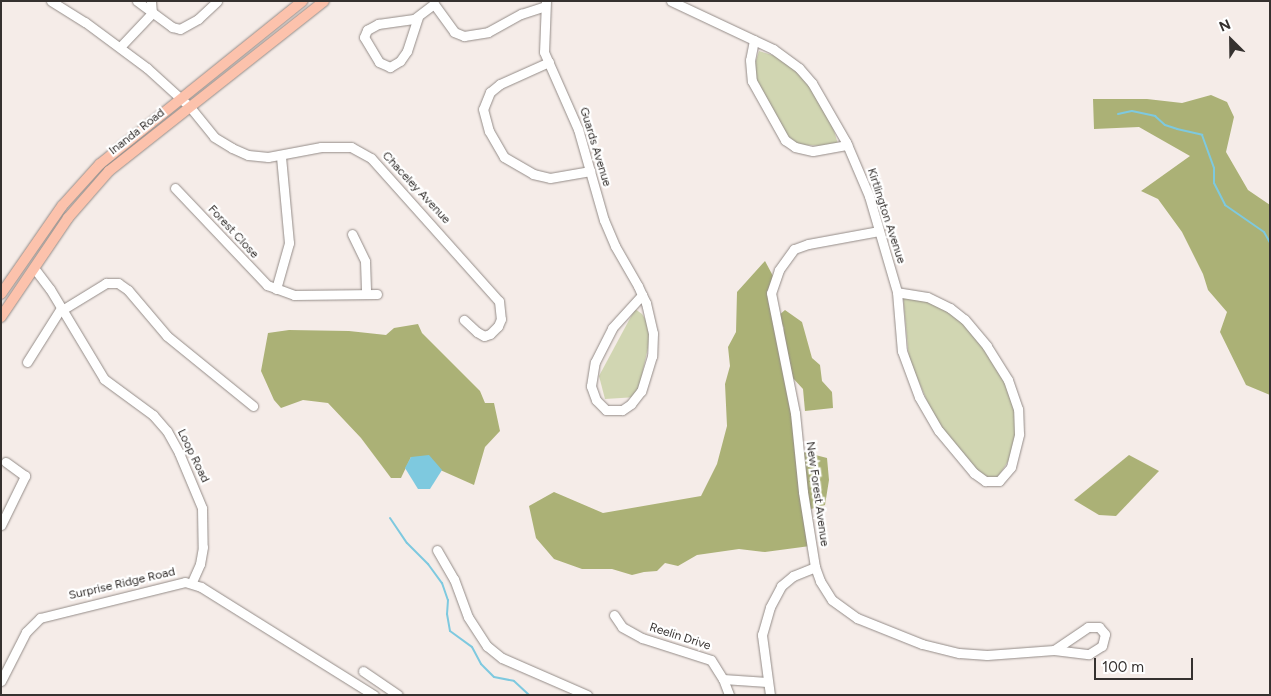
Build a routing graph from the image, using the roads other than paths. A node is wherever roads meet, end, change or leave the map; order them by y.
1 (50, 1) edge
2 (138, 1) edge
3 (151, 1) edge
4 (217, 1) edge
5 (303, 1) edge
6 (324, 1) edge
7 (671, 1) edge
8 (546, 4) edge
9 (152, 13) junction
10 (418, 17) junction
11 (754, 40) junction
12 (120, 47) junction
13 (549, 62) junction
14 (181, 99) junction
15 (190, 107) junction
16 (847, 145) junction
17 (281, 156) junction
18 (590, 171) junction
19 (176, 188) dead end
20 (879, 231) junction
21 (352, 234) dead end
22 (34, 268) junction
23 (276, 288) junction
24 (897, 292) junction
25 (366, 293) junction
26 (1, 294) edge
27 (377, 294) dead end
28 (642, 295) junction
29 (62, 309) junction
30 (1, 317) edge
31 (464, 320) dead end
32 (27, 362) dead end
33 (253, 406) dead end
34 (6, 462) dead end
35 (1, 525) edge
36 (437, 550) dead end
37 (815, 567) junction
38 (192, 582) junction
39 (614, 615) dead end
40 (1054, 650) junction
41 (363, 671) dead end
42 (723, 679) junction
43 (1, 681) edge
44 (767, 682) junction
45 (374, 695) edge
46 (398, 695) edge
47 (587, 695) edge
48 (729, 695) edge
49 (770, 695) edge

1 - 12 street, Chaceley Avenue
2 - 9 street
3 - 9 street
4 - 9 street
5 - 14 main road, Inanda Road
6 - 15 main road, Inanda Road
7 - 11 street, Kirtlington Avenue
8 - 10 street
8 - 13 street, Guards Avenue
9 - 12 street
10 - 10 street
11 - 16 street, Kirtlington Avenue
11 - 16 street
12 - 14 street, Chaceley Avenue
13 - 18 street, Guards Avenue
13 - 18 street
14 - 15 street, Chaceley Avenue
14 - 26 main road, Inanda Road
15 - 17 street, Chaceley Avenue
15 - 22 main road, Inanda Road
16 - 20 street, Kirtlington Avenue
17 - 23 street
17 - 31 street, Chaceley Avenue
18 - 28 street, Guards Avenue
19 - 23 street, Forest Close
20 - 24 street, Kirtlington Avenue
20 - 37 street, New Forest Avenue
21 - 25 street
22 - 29 street, Loop Road
22 - 30 main road, Inanda Road
23 - 25 street, Forest Close
24 - 24 street, Kirtlington Avenue
25 - 27 street, Forest Close
28 - 28 street, Guards Avenue
29 - 32 street
29 - 33 street
29 - 38 street, Loop Road
34 - 35 street
36 - 47 street
37 - 40 street, New Forest Avenue
37 - 44 street
38 - 43 street, Surprise Ridge Road
38 - 45 street, Surprise Ridge Road
39 - 42 street, Reelin Drive
40 - 40 street, New Forest Avenue
41 - 46 street
42 - 44 street
42 - 48 street, Reelin Drive
44 - 49 street

